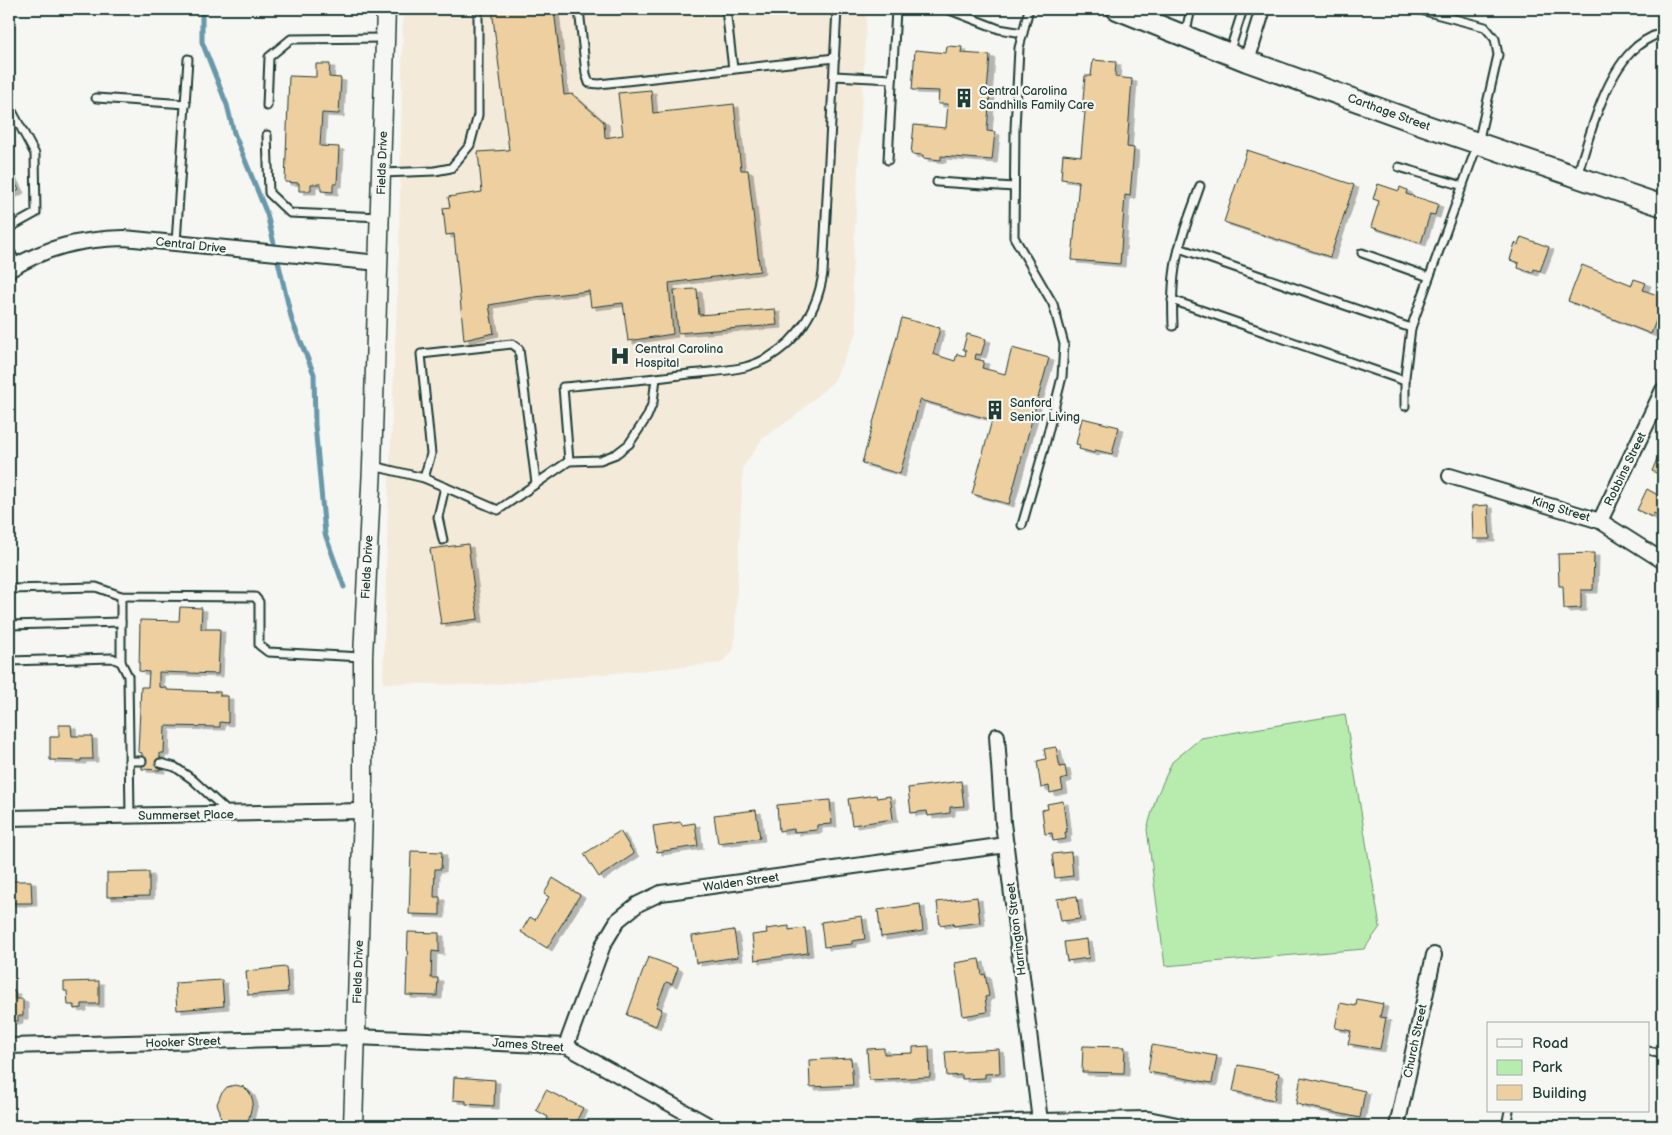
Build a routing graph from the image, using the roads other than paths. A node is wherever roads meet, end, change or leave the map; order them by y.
1 (386, 9) edge
2 (478, 9) edge
3 (579, 9) edge
4 (726, 9) edge
5 (837, 9) edge
6 (896, 9) edge
7 (946, 9) edge
8 (1028, 9) edge
9 (1117, 9) edge
10 (1191, 9) edge
11 (1243, 9) edge
12 (1263, 9) edge
13 (1417, 9) edge
14 (1023, 32) junction
15 (1663, 32) edge
16 (1184, 36) junction
17 (385, 38) junction
18 (1238, 57) junction
19 (835, 58) junction
20 (188, 59) dead end
21 (734, 70) junction
22 (834, 76) junction
23 (892, 79) junction
24 (96, 98) dead end
25 (186, 104) junction
26 (267, 106) dead end
27 (12, 111) dead end
28 (267, 135) dead end
29 (1478, 143) junction
30 (888, 160) dead end
31 (1399, 167) dead end
32 (381, 173) junction
33 (1576, 176) junction
34 (936, 182) dead end
35 (1200, 186) dead end
36 (1463, 186) junction
37 (1014, 187) junction
38 (1663, 206) edge
39 (380, 217) junction
40 (9, 228) edge
41 (176, 243) junction
42 (1179, 248) junction
43 (9, 249) edge
44 (1362, 253) dead end
45 (379, 263) junction
46 (13, 268) edge
47 (1429, 277) junction
48 (1172, 300) junction
49 (1173, 326) dead end
50 (1411, 328) junction
51 (656, 378) junction
52 (1405, 381) junction
53 (1663, 390) edge
54 (1404, 406) dead end
55 (569, 461) junction
56 (372, 466) junction
57 (1450, 476) dead end
58 (424, 478) junction
59 (536, 483) junction
60 (445, 487) junction
61 (1600, 521) junction
62 (1022, 525) dead end
63 (443, 540) dead end
64 (1663, 561) edge
65 (9, 589) edge
66 (121, 596) junction
67 (121, 622) junction
68 (9, 624) edge
69 (363, 657) junction
70 (9, 662) edge
71 (121, 662) junction
72 (997, 736) dead end
73 (129, 761) junction
74 (142, 761) dead end
75 (160, 763) dead end
76 (363, 811) junction
77 (230, 814) junction
78 (130, 816) junction
79 (9, 818) edge
80 (1006, 846) junction
81 (1434, 955) dead end
82 (356, 1037) junction
83 (9, 1046) edge
84 (566, 1046) junction
85 (1650, 1051) edge
86 (1663, 1054) edge
87 (1509, 1112) edge
88 (1040, 1120) junction
89 (352, 1126) edge
90 (710, 1126) edge
91 (917, 1126) edge
92 (1182, 1126) edge
93 (1397, 1126) edge
94 (1506, 1126) edge

1 - 17 street, Fields Drive
2 - 32 lane
3 - 21 lane
4 - 21 lane
5 - 19 lane
6 - 23 lane
7 - 14 lane
8 - 14 lane
9 - 16 main road, Carthage Street
10 - 16 lane
11 - 18 lane
12 - 18 street
13 - 29 lane
14 - 37 lane
15 - 33 lane
16 - 18 main road, Carthage Street
17 - 26 lane
17 - 32 street, Fields Drive
18 - 29 main road, Carthage Street
19 - 21 lane
19 - 22 lane
20 - 25 lane
22 - 23 lane
22 - 51 lane
23 - 30 lane
24 - 25 lane
25 - 41 lane
27 - 40 lane
28 - 39 lane
29 - 33 main road, Carthage Street
29 - 36 lane
31 - 36 lane
32 - 39 street, Fields Drive
33 - 38 main road, Carthage Street
34 - 37 lane
35 - 42 lane
36 - 47 lane
37 - 62 lane
39 - 45 street, Fields Drive
41 - 45 street, Central Drive
41 - 46 street, Central Drive
42 - 48 lane
42 - 50 lane
43 - 46 lane
44 - 47 lane
45 - 56 street, Fields Drive
47 - 50 lane
48 - 49 lane
48 - 52 lane
50 - 52 lane
51 - 55 lane
51 - 55 lane
52 - 54 lane
53 - 61 street, Robbins Street
55 - 59 lane
56 - 58 lane
56 - 69 street, Fields Drive
57 - 61 street, King Street
58 - 59 lane
58 - 60 lane
59 - 60 lane
60 - 63 lane
61 - 64 street, King Street
65 - 66 lane
66 - 67 lane
66 - 69 lane
67 - 68 lane
67 - 71 lane
69 - 76 street, Fields Drive
70 - 71 lane
71 - 73 lane
72 - 80 street, Harrington Street
73 - 74 lane
73 - 78 lane
75 - 77 lane
76 - 77 street, Summerset Place
76 - 82 street, Fields Drive
77 - 78 street, Summerset Place
78 - 79 street, Summerset Place
80 - 84 street, Walden Street
80 - 88 street, Harrington Street
81 - 93 street, Church Street
82 - 83 street, Hooker Street
82 - 84 street, James Street
82 - 89 street, Fields Drive
84 - 90 street, James Street
85 - 86 lane
87 - 94 lane
88 - 91 street
88 - 92 street

